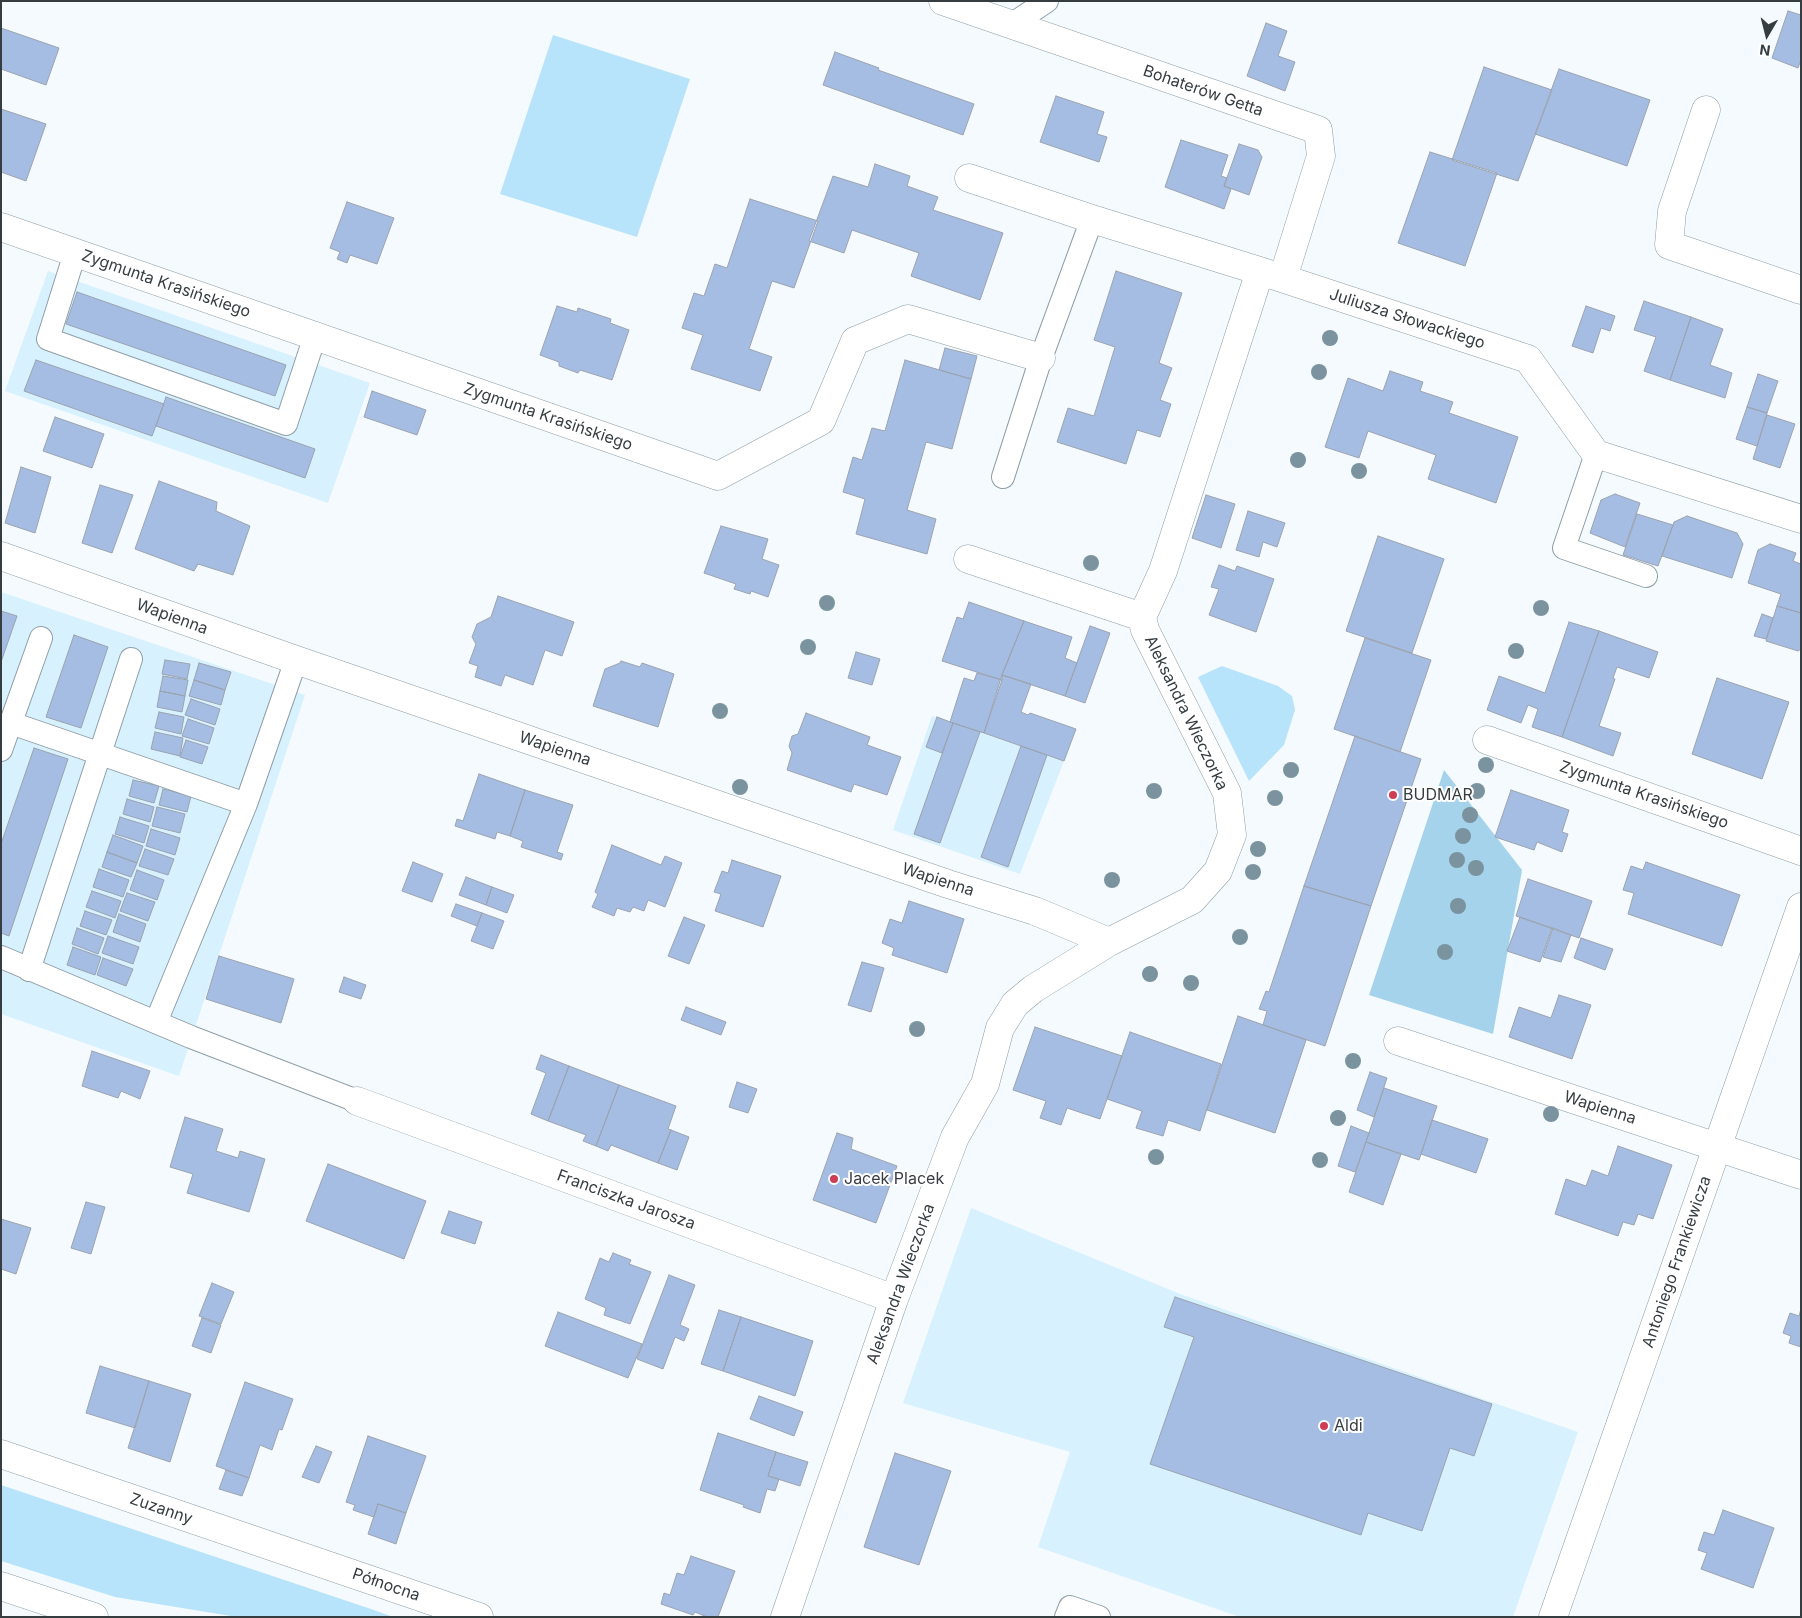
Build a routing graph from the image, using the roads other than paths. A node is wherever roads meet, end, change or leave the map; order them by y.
1 (943, 1) edge
2 (1046, 1) edge
3 (1011, 25) junction
4 (1706, 110) dead end
5 (969, 178) dead end
6 (1092, 219) junction
7 (1, 227) edge
8 (75, 253) junction
9 (1271, 275) junction
10 (1801, 290) edge
11 (315, 336) junction
12 (1041, 358) junction
13 (1596, 454) junction
14 (1003, 477) dead end
15 (1801, 519) edge
16 (1, 556) edge
17 (968, 559) dead end
18 (1646, 576) dead end
19 (1142, 616) junction
20 (41, 638) dead end
21 (131, 659) dead end
22 (296, 660) junction
23 (11, 723) junction
24 (1487, 740) dead end
25 (1, 750) edge
26 (100, 754) junction
27 (246, 804) junction
28 (1801, 851) edge
29 (1801, 907) edge
30 (1108, 942) junction
31 (1, 957) edge
32 (29, 970) junction
33 (156, 1022) junction
34 (1398, 1041) dead end
35 (357, 1101) joint
36 (1717, 1146) junction
37 (1801, 1175) edge
38 (894, 1299) junction
39 (1, 1454) edge
40 (322, 1564) joint
41 (1, 1586) edge
42 (94, 1617) edge
43 (479, 1617) edge
44 (785, 1617) edge
45 (1066, 1617) edge
46 (1100, 1617) edge
47 (1553, 1617) edge

1 - 3 street, Bohaterów Getta
2 - 3 lane
3 - 9 street, Bohaterów Getta
4 - 10 street
5 - 6 street, Juliusza Słowackiego
6 - 9 street, Juliusza Słowackiego
6 - 12 lane
7 - 8 street, Zygmunta Krasińskiego
8 - 11 street, Zygmunta Krasińskiego
8 - 11 lane
9 - 13 street, Juliusza Słowackiego
9 - 19 street, Aleksandra Wieczorka
11 - 12 street, Zygmunta Krasińskiego
12 - 14 lane
13 - 15 street
13 - 18 lane
16 - 22 street, Wapienna
17 - 19 street
19 - 30 street, Aleksandra Wieczorka
20 - 23 lane
21 - 26 lane
22 - 27 lane
22 - 30 street, Wapienna
23 - 25 lane
23 - 26 lane
24 - 28 street, Zygmunta Krasińskiego
26 - 27 lane
26 - 32 lane
27 - 33 lane
29 - 36 street, Antoniego Frankiewicza
30 - 38 street, Aleksandra Wieczorka
31 - 32 lane
32 - 33 lane
33 - 35 lane
34 - 36 street, Wapienna
35 - 38 street, Franciszka Jarosza
36 - 37 street, Wapienna
36 - 47 street, Antoniego Frankiewicza
38 - 44 street, Aleksandra Wieczorka
39 - 40 street, Zuzanny
40 - 43 street, Północna
41 - 42 street
45 - 46 lane

